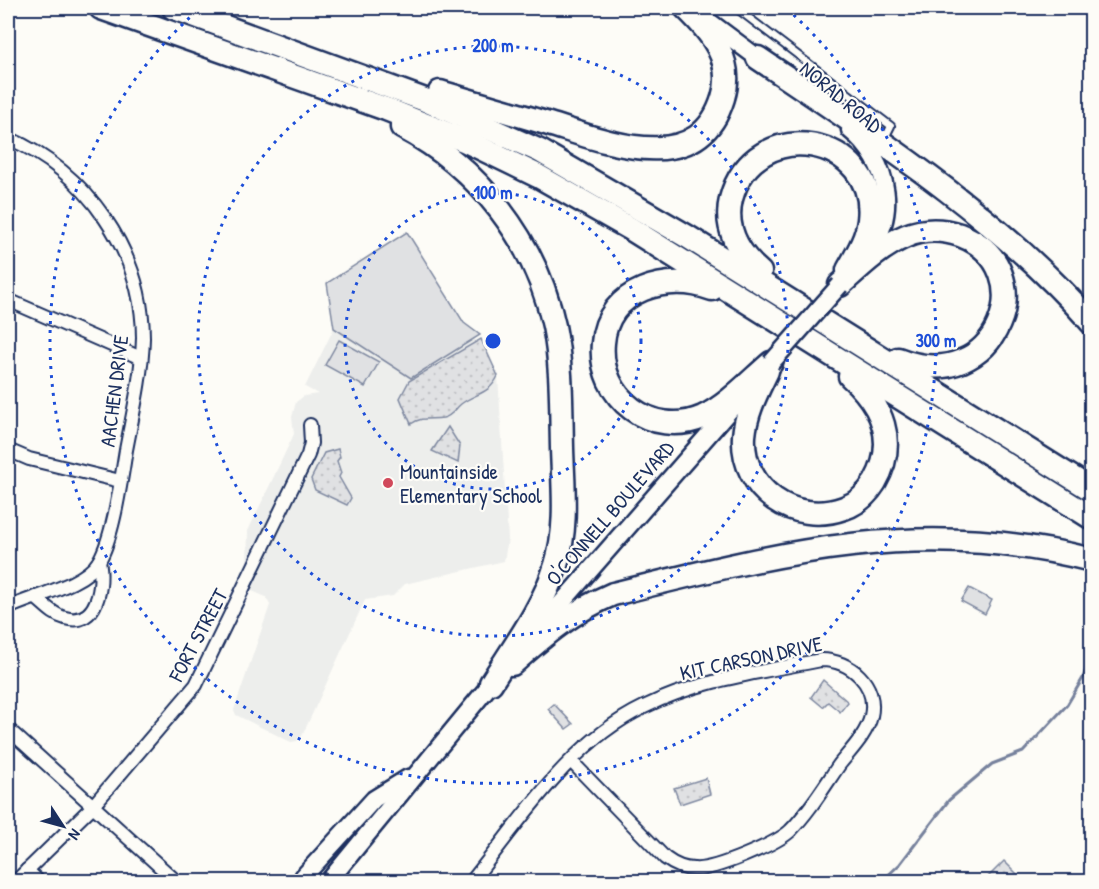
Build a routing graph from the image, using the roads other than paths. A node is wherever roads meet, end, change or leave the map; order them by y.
1 (101, 8) edge
2 (174, 8) edge
3 (686, 8) edge
4 (690, 8) edge
5 (736, 8) edge
6 (239, 31) junction
7 (235, 56) junction
8 (758, 58) junction
9 (8, 138) edge
10 (882, 143) junction
11 (840, 285) junction
12 (8, 300) edge
13 (798, 306) junction
14 (826, 323) junction
15 (1092, 323) edge
16 (783, 325) junction
17 (811, 342) junction
18 (141, 358) junction
19 (771, 363) junction
20 (310, 425) dead end
21 (8, 450) edge
22 (120, 481) junction
23 (1092, 490) edge
24 (1092, 518) edge
25 (99, 561) junction
26 (1092, 561) edge
27 (35, 597) junction
28 (8, 608) edge
29 (491, 683) junction
30 (8, 729) edge
31 (571, 761) junction
32 (416, 772) junction
33 (92, 807) junction
34 (324, 854) junction
35 (347, 859) junction
36 (27, 870) junction
37 (303, 877) dead end
38 (15, 882) edge
39 (39, 882) edge
40 (177, 882) edge
41 (328, 882) edge
42 (471, 882) edge
43 (1043, 882) edge
44 (1051, 882) edge

1 - 7 highway
2 - 6 highway
3 - 6 highway
4 - 8 main road, NORAD ROAD
5 - 10 lane
6 - 13 highway
7 - 16 highway
7 - 29 highway
8 - 10 highway
8 - 11 main road, NORAD ROAD
9 - 18 street, AACHEN DRIVE
10 - 15 highway
11 - 13 highway
11 - 14 highway
11 - 19 main road, O'CONNELL BOULEVARD, bridge
12 - 18 street
13 - 14 highway
14 - 23 highway
16 - 17 highway
16 - 19 highway
17 - 19 highway
17 - 24 highway
18 - 22 street, AACHEN DRIVE
19 - 29 main road, O'CONNELL BOULEVARD
20 - 33 street, FORT STREET
21 - 22 street
22 - 25 street, AACHEN DRIVE
25 - 27 street
25 - 27 street, AACHEN DRIVE
26 - 29 highway
27 - 28 street
29 - 32 main road, O'CONNELL BOULEVARD
30 - 33 street
31 - 31 street, KIT CARSON DRIVE
31 - 42 street, KIT CARSON DRIVE
32 - 34 main road, O'CONNELL BOULEVARD
32 - 35 main road, O'CONNELL BOULEVARD
33 - 36 street, FORT STREET
33 - 40 street
34 - 35 main road
34 - 37 main road, O'CONNELL BOULEVARD
35 - 41 main road, O'CONNELL BOULEVARD
36 - 38 street, FORT STREET
36 - 39 street
43 - 44 street

